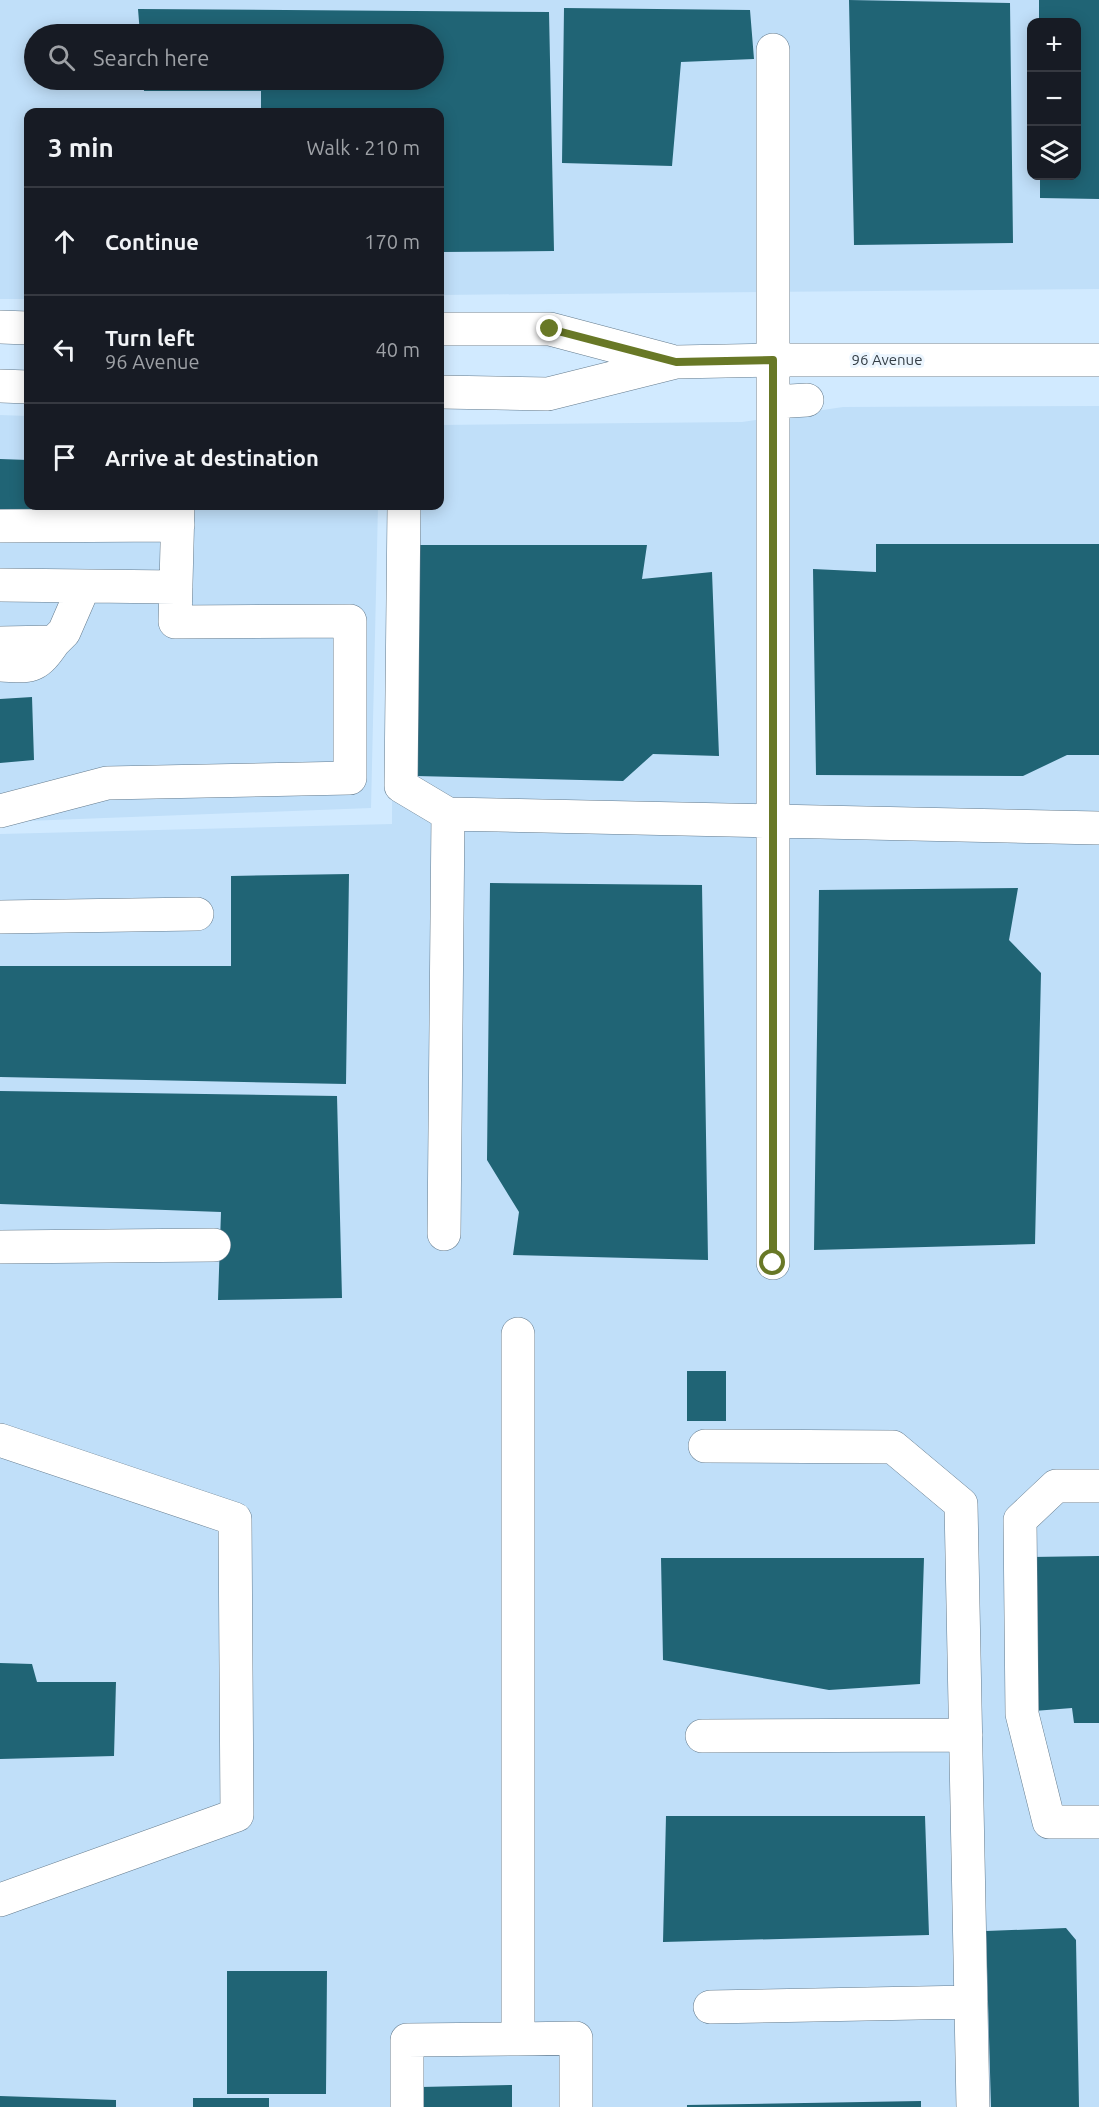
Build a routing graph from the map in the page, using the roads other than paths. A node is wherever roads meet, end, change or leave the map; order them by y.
1 (773, 50) dead end
2 (0, 327) edge
3 (24, 328) edge
4 (444, 329) edge
5 (773, 360) junction
6 (1099, 360) edge
7 (676, 362) junction
8 (0, 386) edge
9 (24, 387) edge
10 (444, 392) edge
11 (807, 400) dead end
12 (773, 402) junction
13 (404, 510) edge
14 (178, 515) edge
15 (0, 526) edge
16 (0, 585) edge
17 (84, 586) junction
18 (176, 587) junction
19 (54, 642) junction
20 (0, 643) edge
21 (0, 666) edge
22 (0, 811) edge
23 (448, 814) junction
24 (773, 822) junction
25 (1099, 828) edge
26 (197, 914) dead end
27 (0, 917) edge
28 (444, 1234) dead end
29 (214, 1245) dead end
30 (0, 1246) edge
31 (773, 1263) dead end
32 (518, 1334) dead end
33 (0, 1440) edge
34 (705, 1446) dead end
35 (1099, 1486) edge
36 (966, 1734) junction
37 (702, 1736) dead end
38 (1099, 1822) edge
39 (0, 1900) edge
40 (971, 2002) junction
41 (710, 2007) dead end
42 (518, 2039) junction
43 (407, 2107) edge
44 (576, 2107) edge
45 (973, 2107) edge

1 - 5 main road
2 - 3 main road
4 - 7 main road, 96 Avenue
5 - 6 main road, 96 Avenue
5 - 7 main road, 96 Avenue
5 - 12 main road
7 - 10 main road, 96 Avenue
8 - 9 main road
11 - 12 main road
12 - 24 main road
13 - 23 main road
14 - 15 main road
14 - 18 main road
16 - 17 main road
17 - 18 main road
17 - 19 main road
18 - 22 main road
19 - 20 main road
19 - 21 main road
23 - 24 main road
23 - 28 main road
24 - 25 main road
24 - 31 main road
26 - 27 main road
29 - 30 main road
32 - 42 main road
33 - 39 main road
34 - 36 main road
35 - 38 main road
36 - 37 main road
36 - 40 main road
40 - 41 main road
40 - 45 main road
42 - 43 main road
42 - 44 main road

